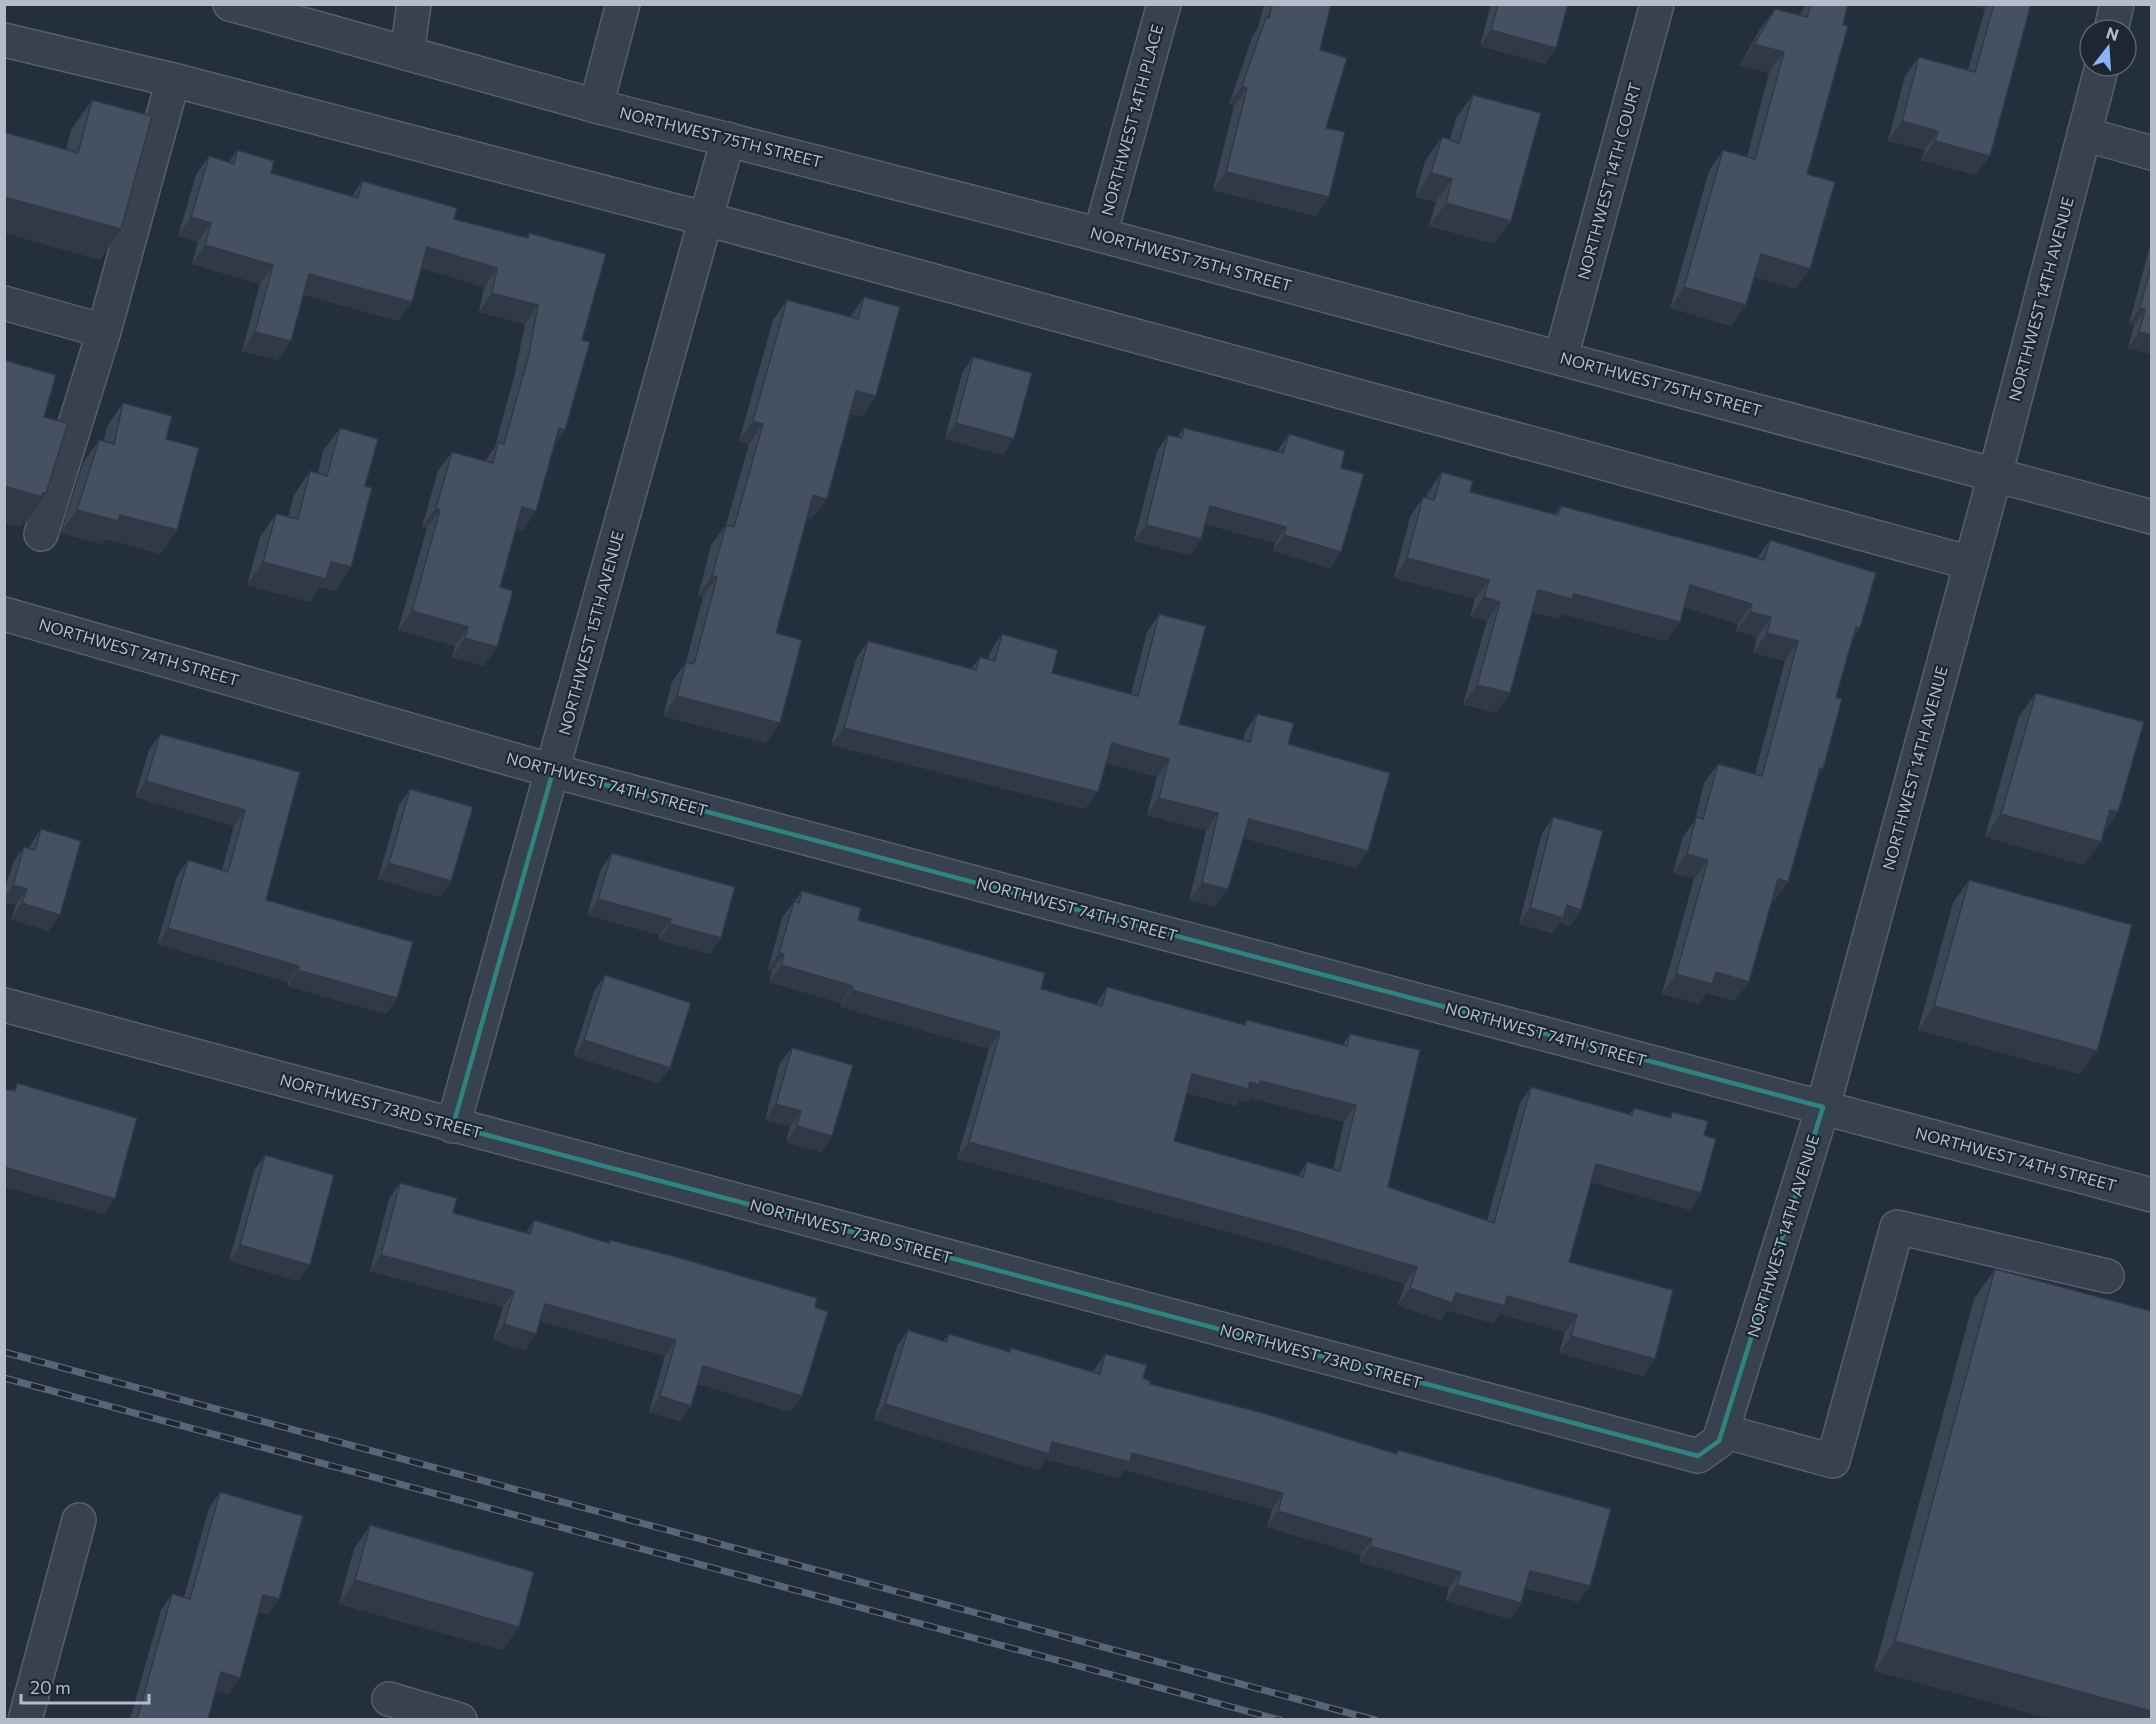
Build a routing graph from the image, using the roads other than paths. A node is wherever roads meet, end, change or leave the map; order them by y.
1 (230, 4) edge
2 (414, 4) edge
3 (623, 4) edge
4 (1164, 4) edge
5 (1657, 4) edge
6 (4, 40) edge
7 (406, 53) junction
8 (2099, 78) edge
9 (174, 80) junction
10 (596, 105) junction
11 (2084, 134) junction
12 (728, 140) junction
13 (2151, 153) edge
14 (706, 219) junction
15 (1100, 235) junction
16 (4, 303) edge
17 (104, 331) junction
18 (1561, 357) junction
19 (1995, 475) junction
20 (2151, 517) edge
21 (41, 534) edge
22 (1971, 563) junction
23 (4, 614) edge
24 (553, 771) junction
25 (4, 1005) edge
26 (1823, 1107) junction
27 (453, 1126) junction
28 (2151, 1195) edge
29 (2107, 1276) dead end
30 (1722, 1431) junction
31 (1698, 1456) joint
32 (79, 1520) dead end
33 (389, 1699) dead end
34 (25, 1719) edge
35 (460, 1719) edge

1 - 7 street, NORTHWEST 75TH STREET
2 - 7 street
3 - 10 street
4 - 15 street, NORTHWEST 14TH PLACE
5 - 18 street, NORTHWEST 14TH COURT
6 - 9 street
7 - 10 street, NORTHWEST 75TH STREET
8 - 11 street, NORTHWEST 14TH AVENUE
9 - 14 street
9 - 17 street
10 - 12 street, NORTHWEST 75TH STREET
11 - 13 street
11 - 19 street, NORTHWEST 14TH AVENUE
12 - 14 street, NORTHWEST 15TH AVENUE
12 - 15 street, NORTHWEST 75TH STREET
14 - 22 street
14 - 24 street, NORTHWEST 15TH AVENUE
15 - 18 street, NORTHWEST 75TH STREET
16 - 17 street
17 - 21 street
18 - 19 street, NORTHWEST 75TH STREET
19 - 20 street, NORTHWEST 75TH STREET
19 - 22 street, NORTHWEST 14TH AVENUE
22 - 26 street, NORTHWEST 14TH AVENUE
23 - 24 street, NORTHWEST 74TH STREET
24 - 26 street, NORTHWEST 74TH STREET
24 - 27 street, NORTHWEST 15TH AVENUE
25 - 27 street, NORTHWEST 73RD STREET
26 - 28 street, NORTHWEST 74TH STREET
26 - 30 street, NORTHWEST 14TH AVENUE
27 - 31 street, NORTHWEST 73RD STREET
29 - 30 street
30 - 31 street, NORTHWEST 14TH AVENUE
32 - 34 street
33 - 35 street

